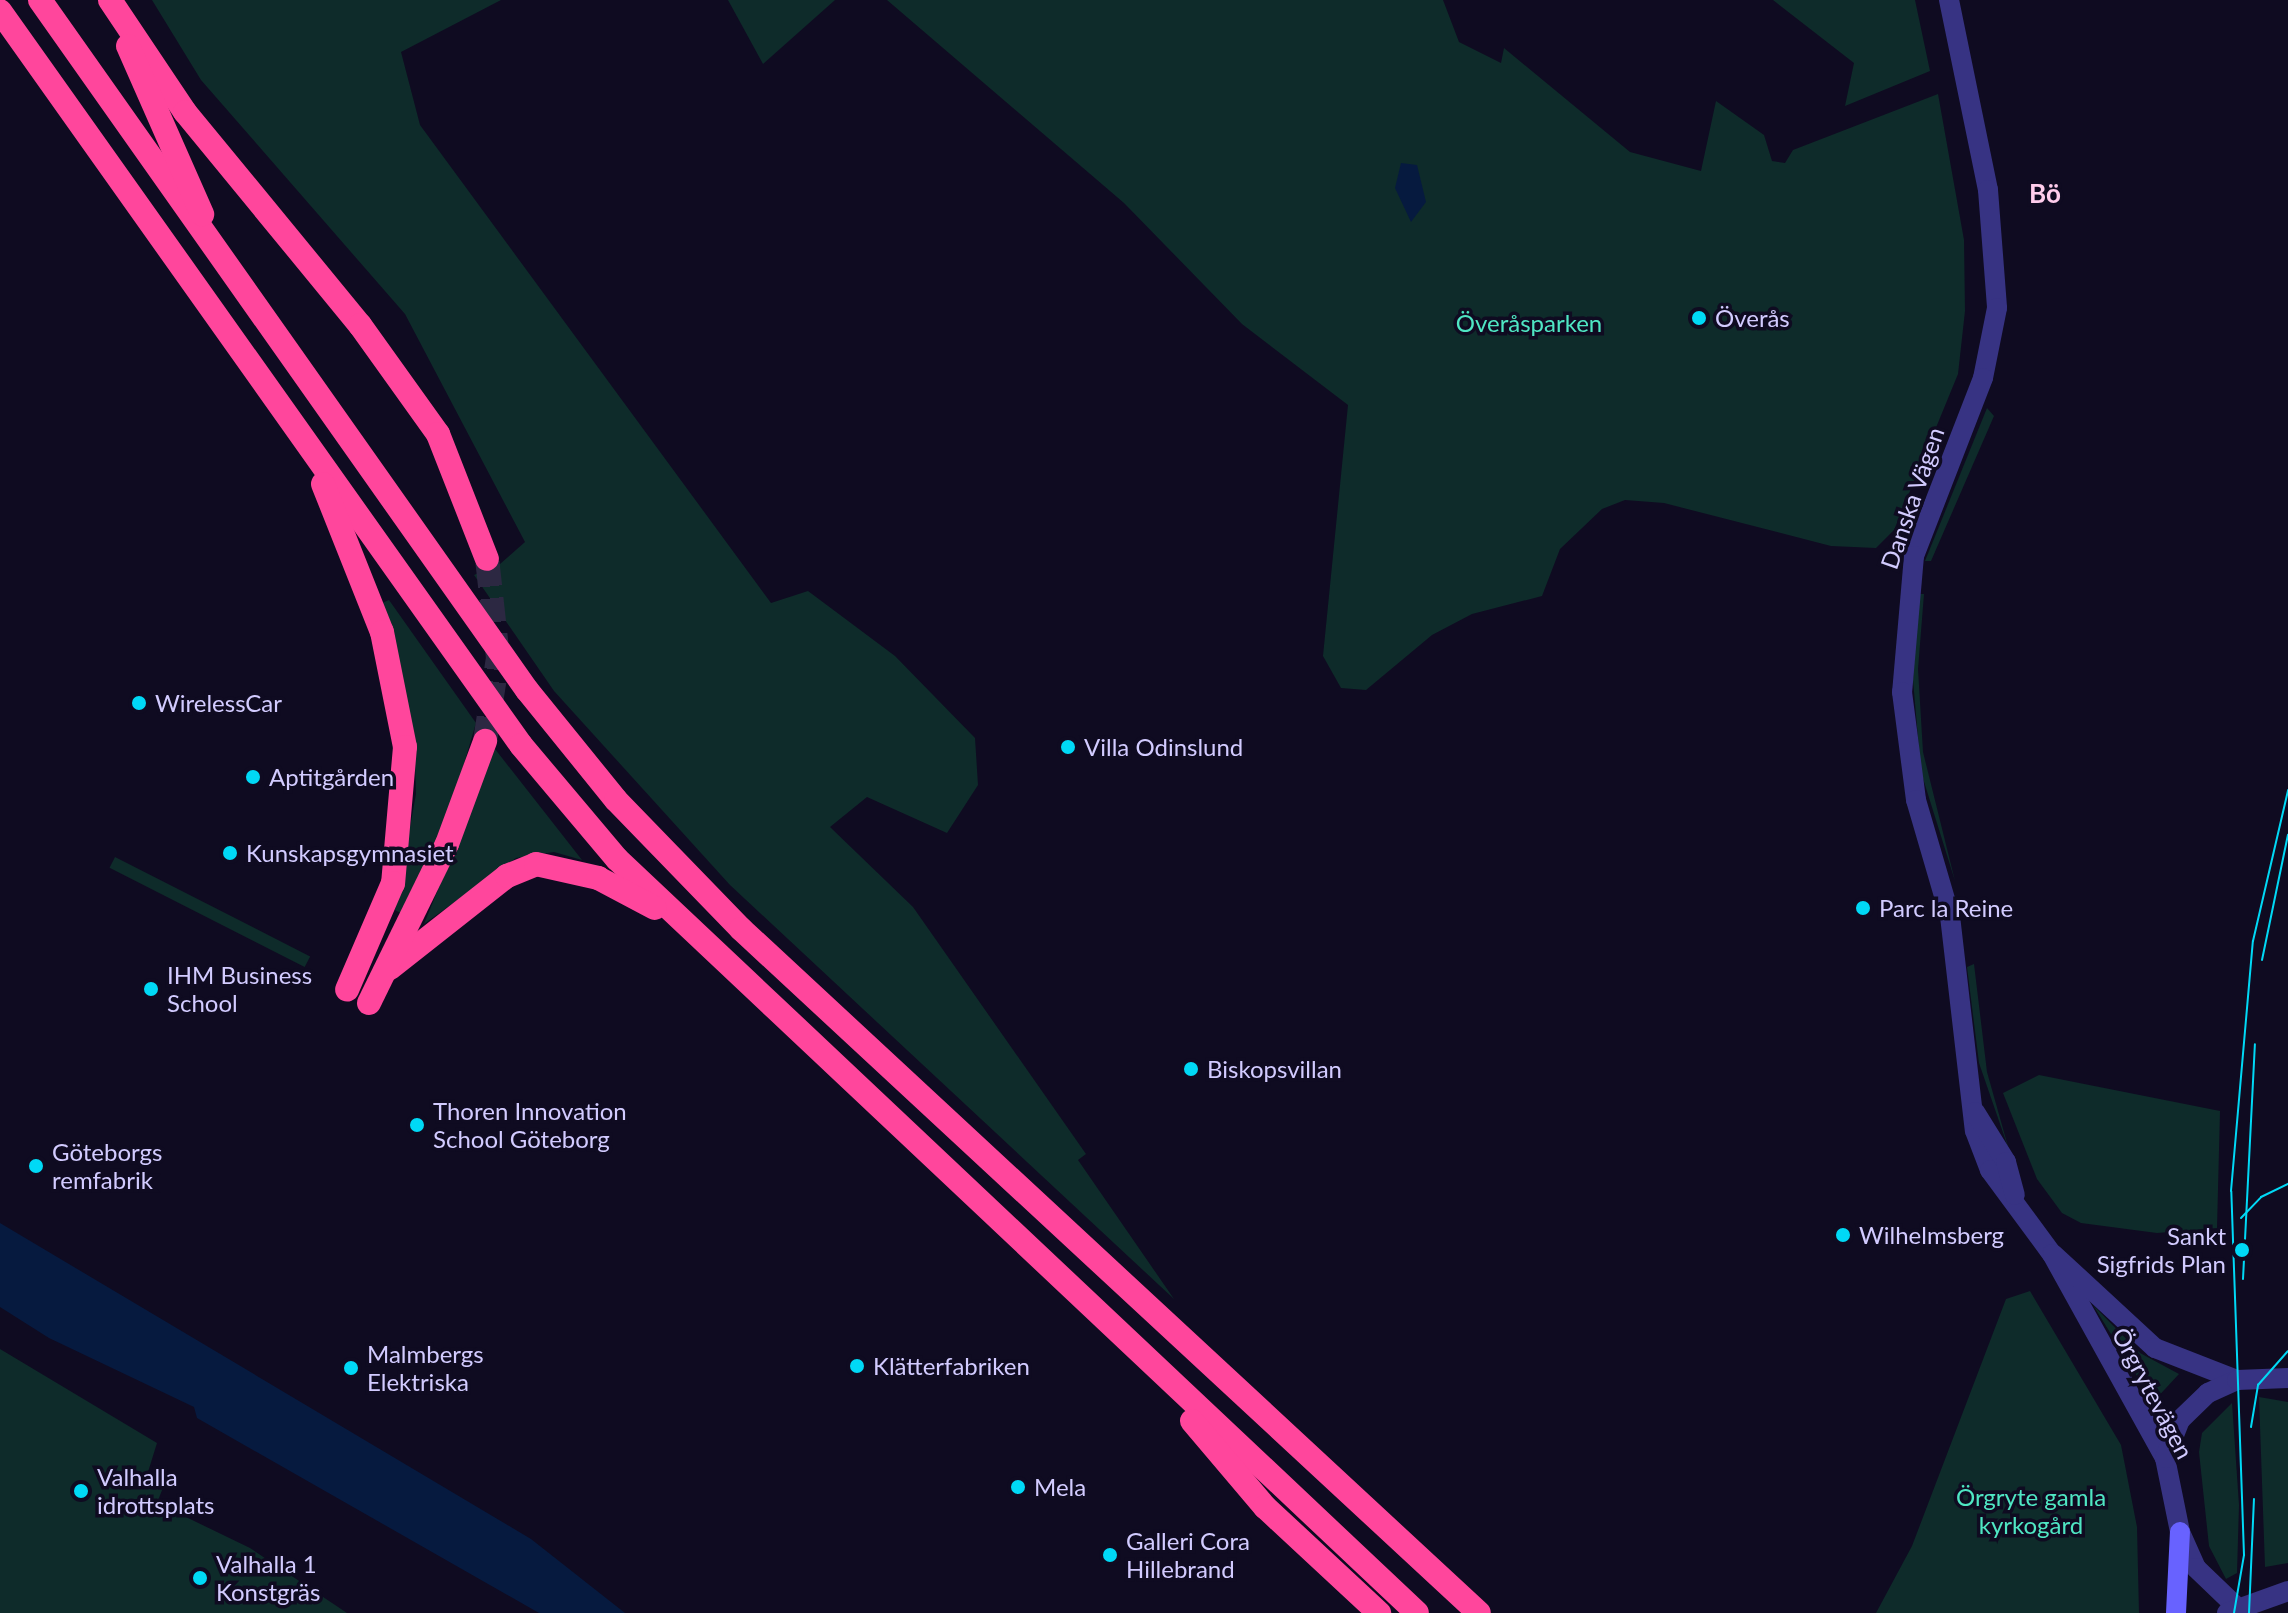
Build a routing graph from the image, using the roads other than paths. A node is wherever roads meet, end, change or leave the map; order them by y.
1 (40, 0) edge
2 (109, 0) edge
3 (1949, 0) edge
4 (0, 11) edge
5 (213, 244) junction
6 (315, 459) junction
7 (487, 559) tunnel mouth
8 (485, 741) tunnel mouth
9 (671, 916) junction
10 (390, 968) junction
11 (347, 990) dead end
12 (369, 1003) dead end
13 (2032, 1222) joint
14 (2052, 1254) junction
15 (1118, 1334) junction
16 (2288, 1378) edge
17 (2237, 1380) junction
18 (2165, 1458) junction
19 (2180, 1532) junction
20 (2288, 1591) edge
21 (2235, 1611) edge
22 (1379, 1613) edge
23 (1417, 1613) edge
24 (1479, 1613) edge
25 (2176, 1613) edge

1 - 5 highway
2 - 5 highway
2 - 7 highway
3 - 13 street, Danska Vägen
4 - 6 highway
5 - 24 highway
6 - 9 highway
6 - 11 highway
8 - 10 highway
9 - 10 highway
9 - 15 highway
10 - 12 highway
13 - 14 street, Örgrytevägen
14 - 17 street, Örgrytevägen
14 - 18 street, Örgrytevägen
15 - 22 highway
15 - 23 highway
16 - 17 street
17 - 18 street
18 - 19 street, Örgrytevägen
19 - 21 street
19 - 25 main road, Örgrytevägen
20 - 21 street

